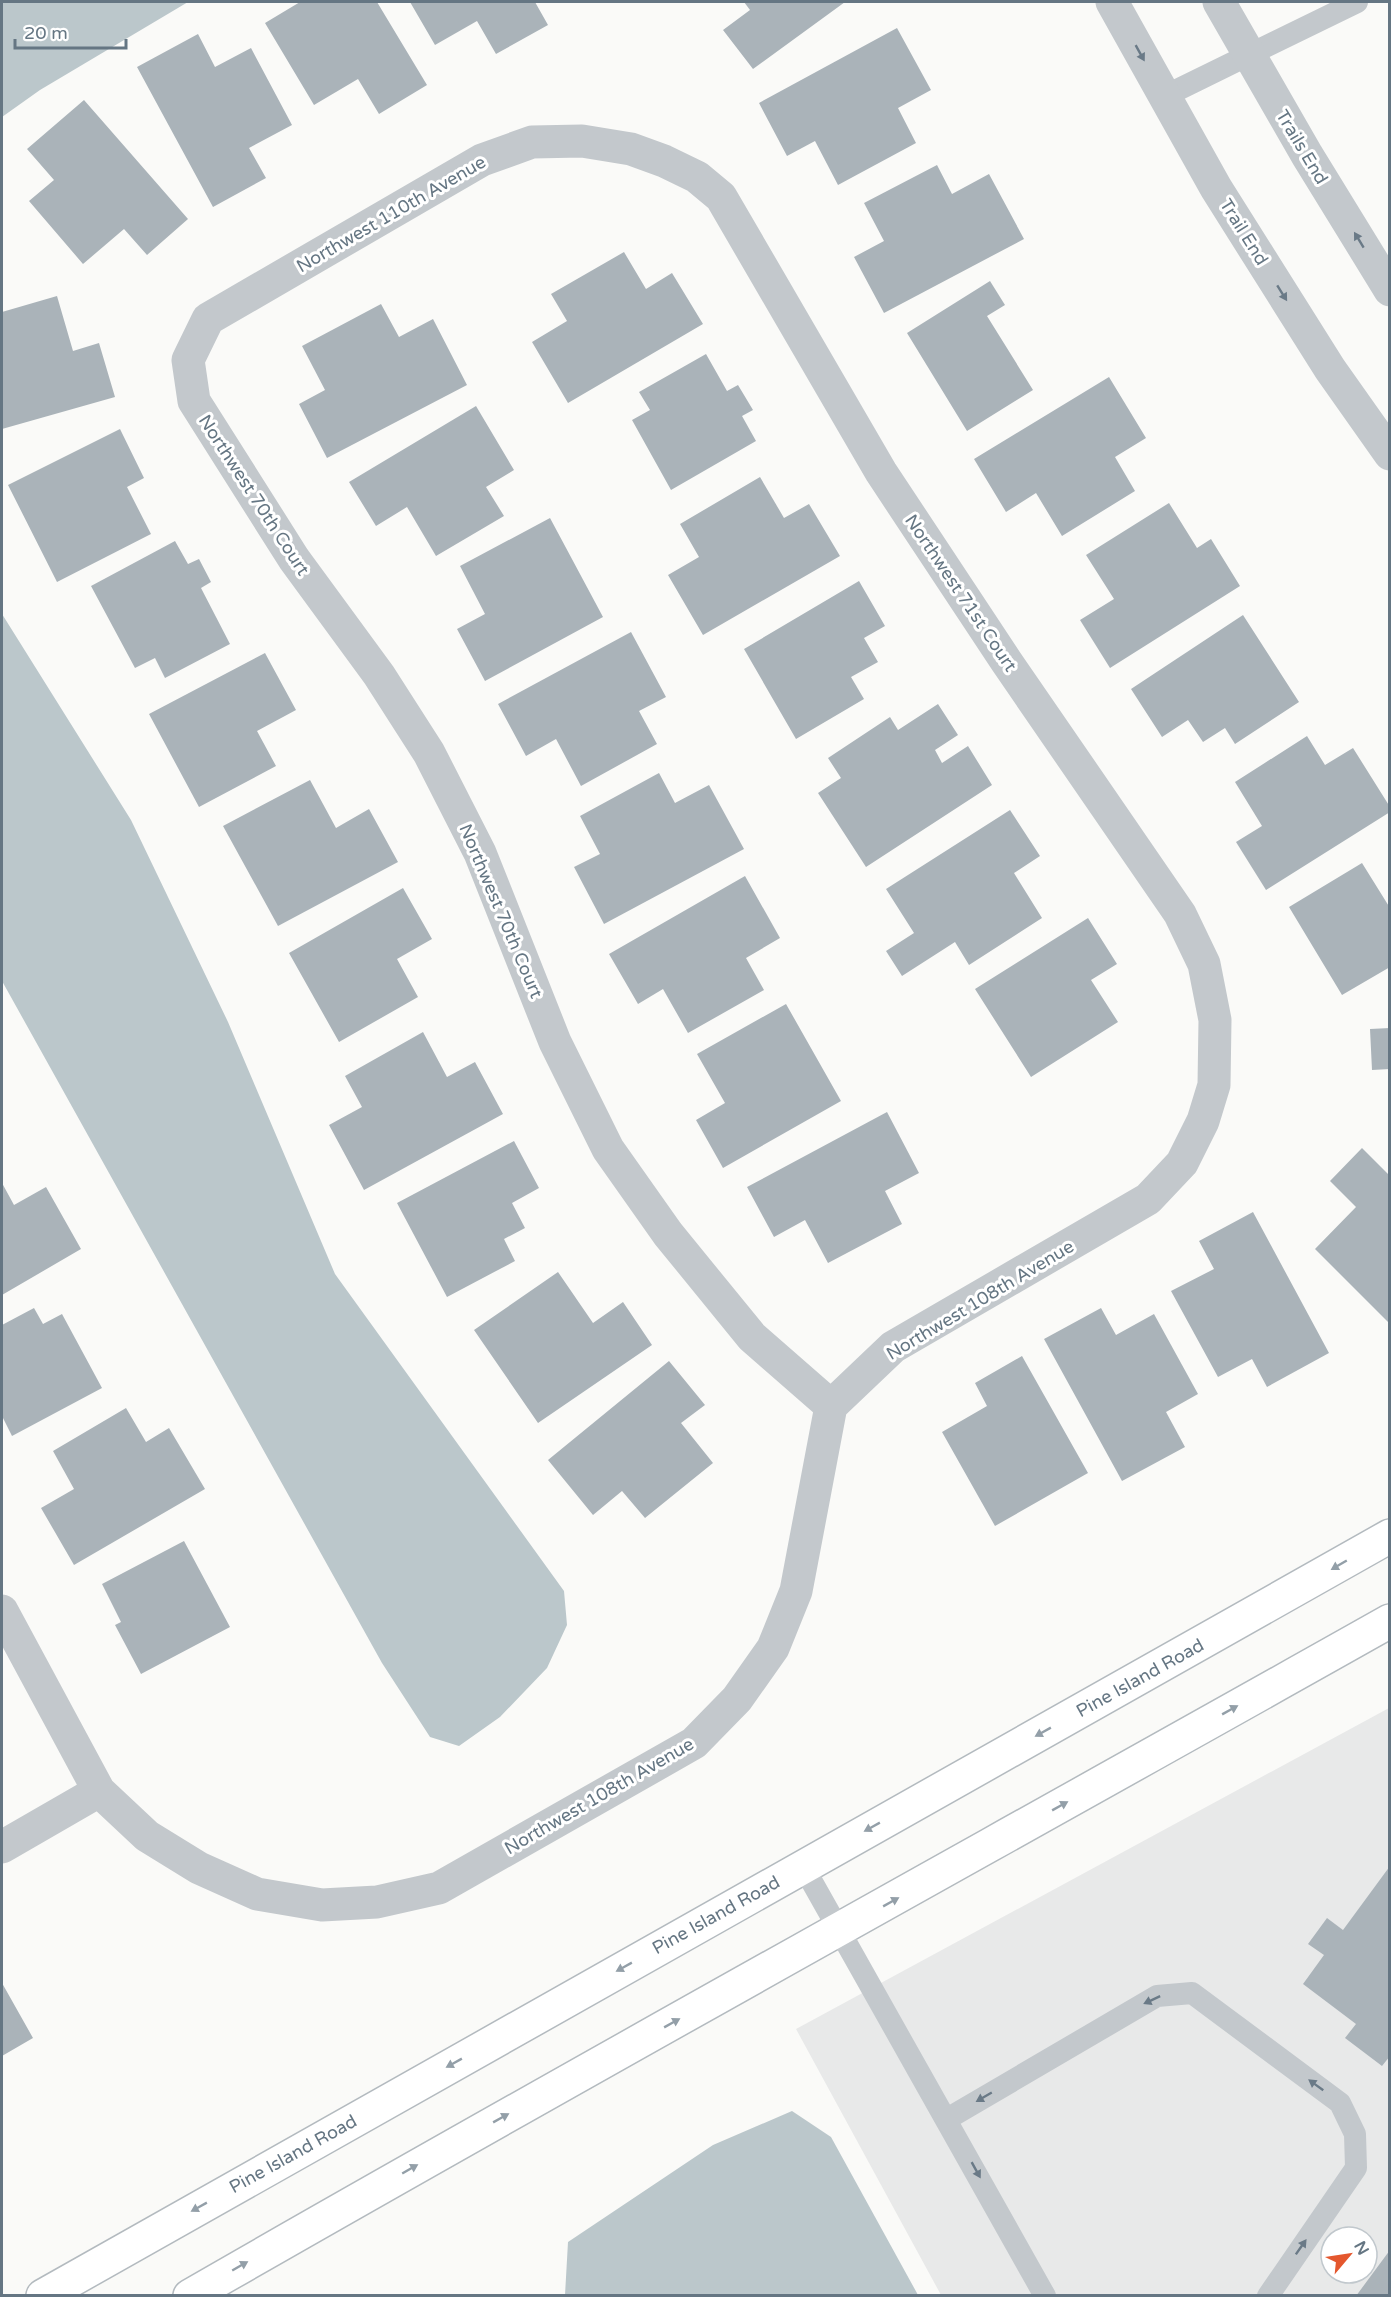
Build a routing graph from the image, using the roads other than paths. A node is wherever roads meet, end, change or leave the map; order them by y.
1 (1112, 2) edge
2 (1219, 2) edge
3 (1357, 2) edge
4 (1248, 56) junction
5 (1165, 96) junction
6 (631, 149) joint
7 (1389, 290) edge
8 (188, 360) joint
9 (1389, 454) edge
10 (1214, 1085) joint
11 (831, 1406) junction
12 (1389, 1536) edge
13 (2, 1611) edge
14 (1389, 1621) edge
15 (99, 1791) junction
16 (2, 1847) edge
17 (803, 1866) junction
18 (840, 1930) junction
19 (947, 2119) junction
20 (43, 2295) edge
21 (190, 2295) edge
22 (1046, 2295) edge
23 (1268, 2295) edge

1 -> 5 street, Trail End
2 - 4 street, Trails End
3 - 4 lane
4 - 5 lane
7 -> 4 street, Trails End
5 -> 9 street, Trail End
6 - 8 street, Northwest 110th Avenue
6 - 10 street, Northwest 71st Court
8 - 11 street, Northwest 70th Court
10 - 11 street, Northwest 108th Avenue
11 - 15 street, Northwest 108th Avenue
12 -> 17 main road, Pine Island Road
13 - 15 street, Northwest 108th Avenue
18 -> 14 main road
15 - 16 street
17 - 18 lane
17 -> 20 main road, Pine Island Road
18 - 19 lane
21 -> 18 main road
19 -> 22 lane
23 -> 19 lane

